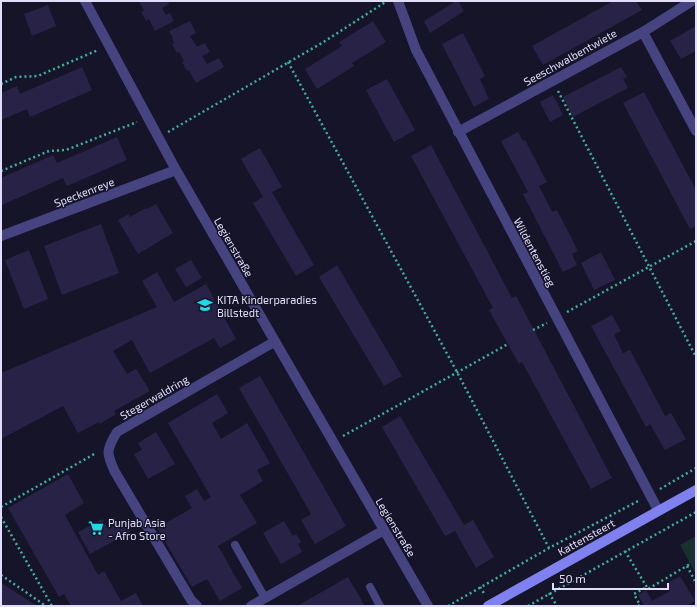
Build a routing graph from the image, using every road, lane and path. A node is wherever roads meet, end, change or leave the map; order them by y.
1 (85, 1) edge
2 (388, 1) edge
3 (398, 1) edge
4 (692, 1) edge
5 (642, 32) junction
6 (109, 46) junction
7 (288, 62) junction
8 (552, 81) junction
9 (1, 84) edge
10 (148, 118) junction
11 (696, 131) edge
12 (458, 132) junction
13 (159, 138) junction
14 (176, 170) junction
15 (1, 171) edge
16 (1, 236) edge
17 (696, 241) edge
18 (649, 267) junction
19 (556, 318) junction
20 (534, 330) dead end
21 (274, 342) junction
22 (508, 344) dead end
23 (696, 357) edge
24 (458, 372) junction
25 (332, 442) junction
26 (108, 446) junction
27 (696, 468) edge
28 (696, 490) edge
29 (650, 495) junction
30 (1, 507) edge
31 (658, 510) junction
32 (696, 512) edge
33 (1, 517) edge
34 (384, 530) junction
35 (235, 545) dead end
36 (549, 548) junction
37 (626, 551) junction
38 (690, 564) dead end
39 (687, 566) junction
40 (1, 576) edge
41 (696, 583) edge
42 (370, 587) dead end
43 (647, 587) junction
44 (550, 593) junction
45 (265, 598) junction
46 (42, 606) edge
47 (52, 606) edge
48 (197, 606) edge
49 (251, 606) edge
50 (380, 606) edge
51 (428, 606) edge
52 (448, 606) edge
53 (488, 606) edge
54 (528, 606) edge
55 (557, 606) edge
56 (638, 606) edge

1 - 6 street, Legienstraße
2 - 7 path
3 - 12 street, Wildentenstieg
4 - 5 street, Seeschwalbentwiete
5 - 8 street, Seeschwalbentwiete
5 - 11 street
6 - 9 path
6 - 10 street, Legienstraße
7 - 13 path
7 - 24 path
8 - 12 street, Seeschwalbentwiete
8 - 18 path
10 - 13 street, Legienstraße
10 - 15 path
12 - 19 street, Wildentenstieg
13 - 14 street, Legienstraße
14 - 16 street, Speckenreye
14 - 21 street, Legienstraße
17 - 18 path
18 - 19 path
18 - 23 path
19 - 20 path
19 - 29 street, Wildentenstieg
21 - 25 street, Legienstraße
21 - 26 street, Stegerwaldring
22 - 24 path
24 - 25 path
24 - 36 path
25 - 34 street, Legienstraße
26 - 30 path
26 - 48 street
27 - 29 path
28 - 31 street, Kattensteert
29 - 31 street, Wildentenstieg
29 - 36 path
31 - 53 street, Kattensteert
32 - 37 path
33 - 47 path
34 - 45 street
34 - 51 street, Legienstraße
35 - 45 lane
36 - 52 path
37 - 43 path
37 - 44 path
38 - 39 path
39 - 41 path
39 - 43 path
40 - 46 path
42 - 50 lane
43 - 56 path
44 - 54 path
44 - 55 path
45 - 49 street

